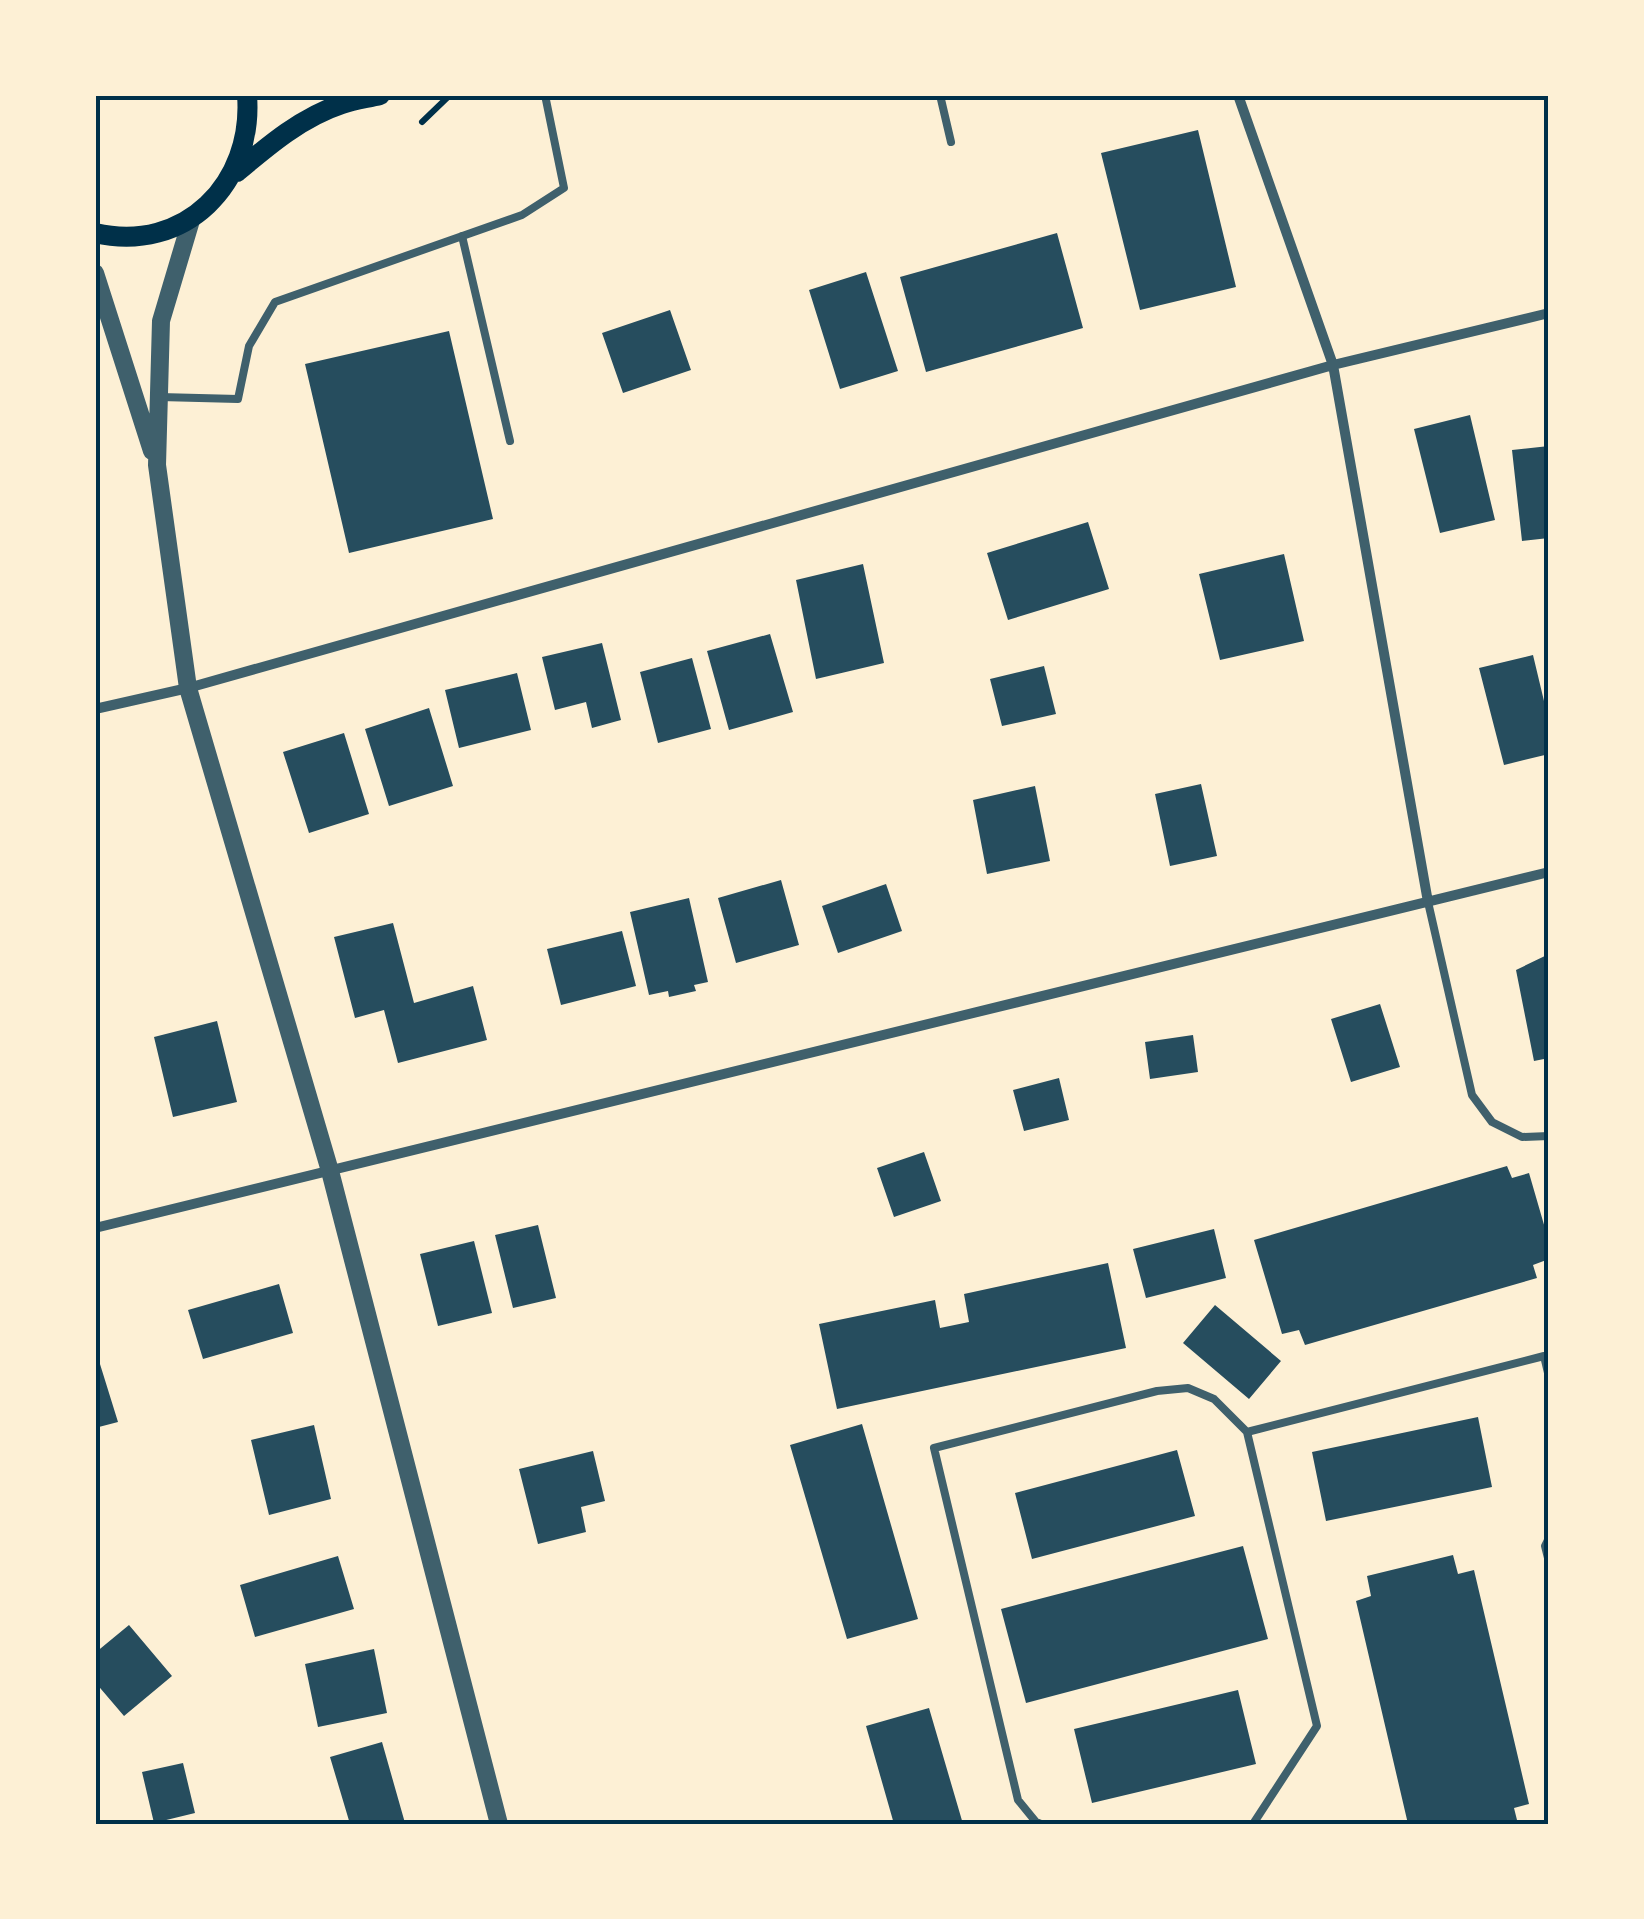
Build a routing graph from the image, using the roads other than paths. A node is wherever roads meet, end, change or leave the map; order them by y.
1 (247, 95) edge
2 (380, 95) edge
3 (545, 95) edge
4 (940, 95) edge
5 (1238, 95) edge
6 (951, 142) dead end
7 (232, 176) junction
8 (192, 217) junction
9 (95, 233) edge
10 (462, 236) junction
11 (95, 274) edge
12 (1549, 313) edge
13 (1333, 365) junction
14 (158, 397) junction
15 (510, 441) dead end
16 (157, 466) junction
17 (188, 688) junction
18 (95, 708) edge
19 (1549, 872) edge
20 (1428, 902) junction
21 (1549, 1136) edge
22 (330, 1171) junction
23 (95, 1228) edge
24 (1549, 1377) edge
25 (1247, 1432) junction
26 (1549, 1538) edge
27 (1549, 1562) edge
28 (499, 1824) edge
29 (1041, 1824) edge
30 (1141, 1824) edge
31 (1160, 1824) edge
32 (1253, 1824) edge

1 - 7 main road
2 - 7 main road
3 - 10 lane
4 - 6 lane
5 - 13 street
7 - 8 main road
8 - 9 main road
8 - 14 street
10 - 14 lane
10 - 15 lane
11 - 16 street
12 - 13 street
13 - 17 street
13 - 20 street
14 - 16 street
16 - 17 street
17 - 18 street
17 - 22 street
19 - 20 street
20 - 21 lane
20 - 22 street
22 - 23 street
22 - 28 street
24 - 25 lane
25 - 29 lane
25 - 32 lane
26 - 27 lane
30 - 31 lane

